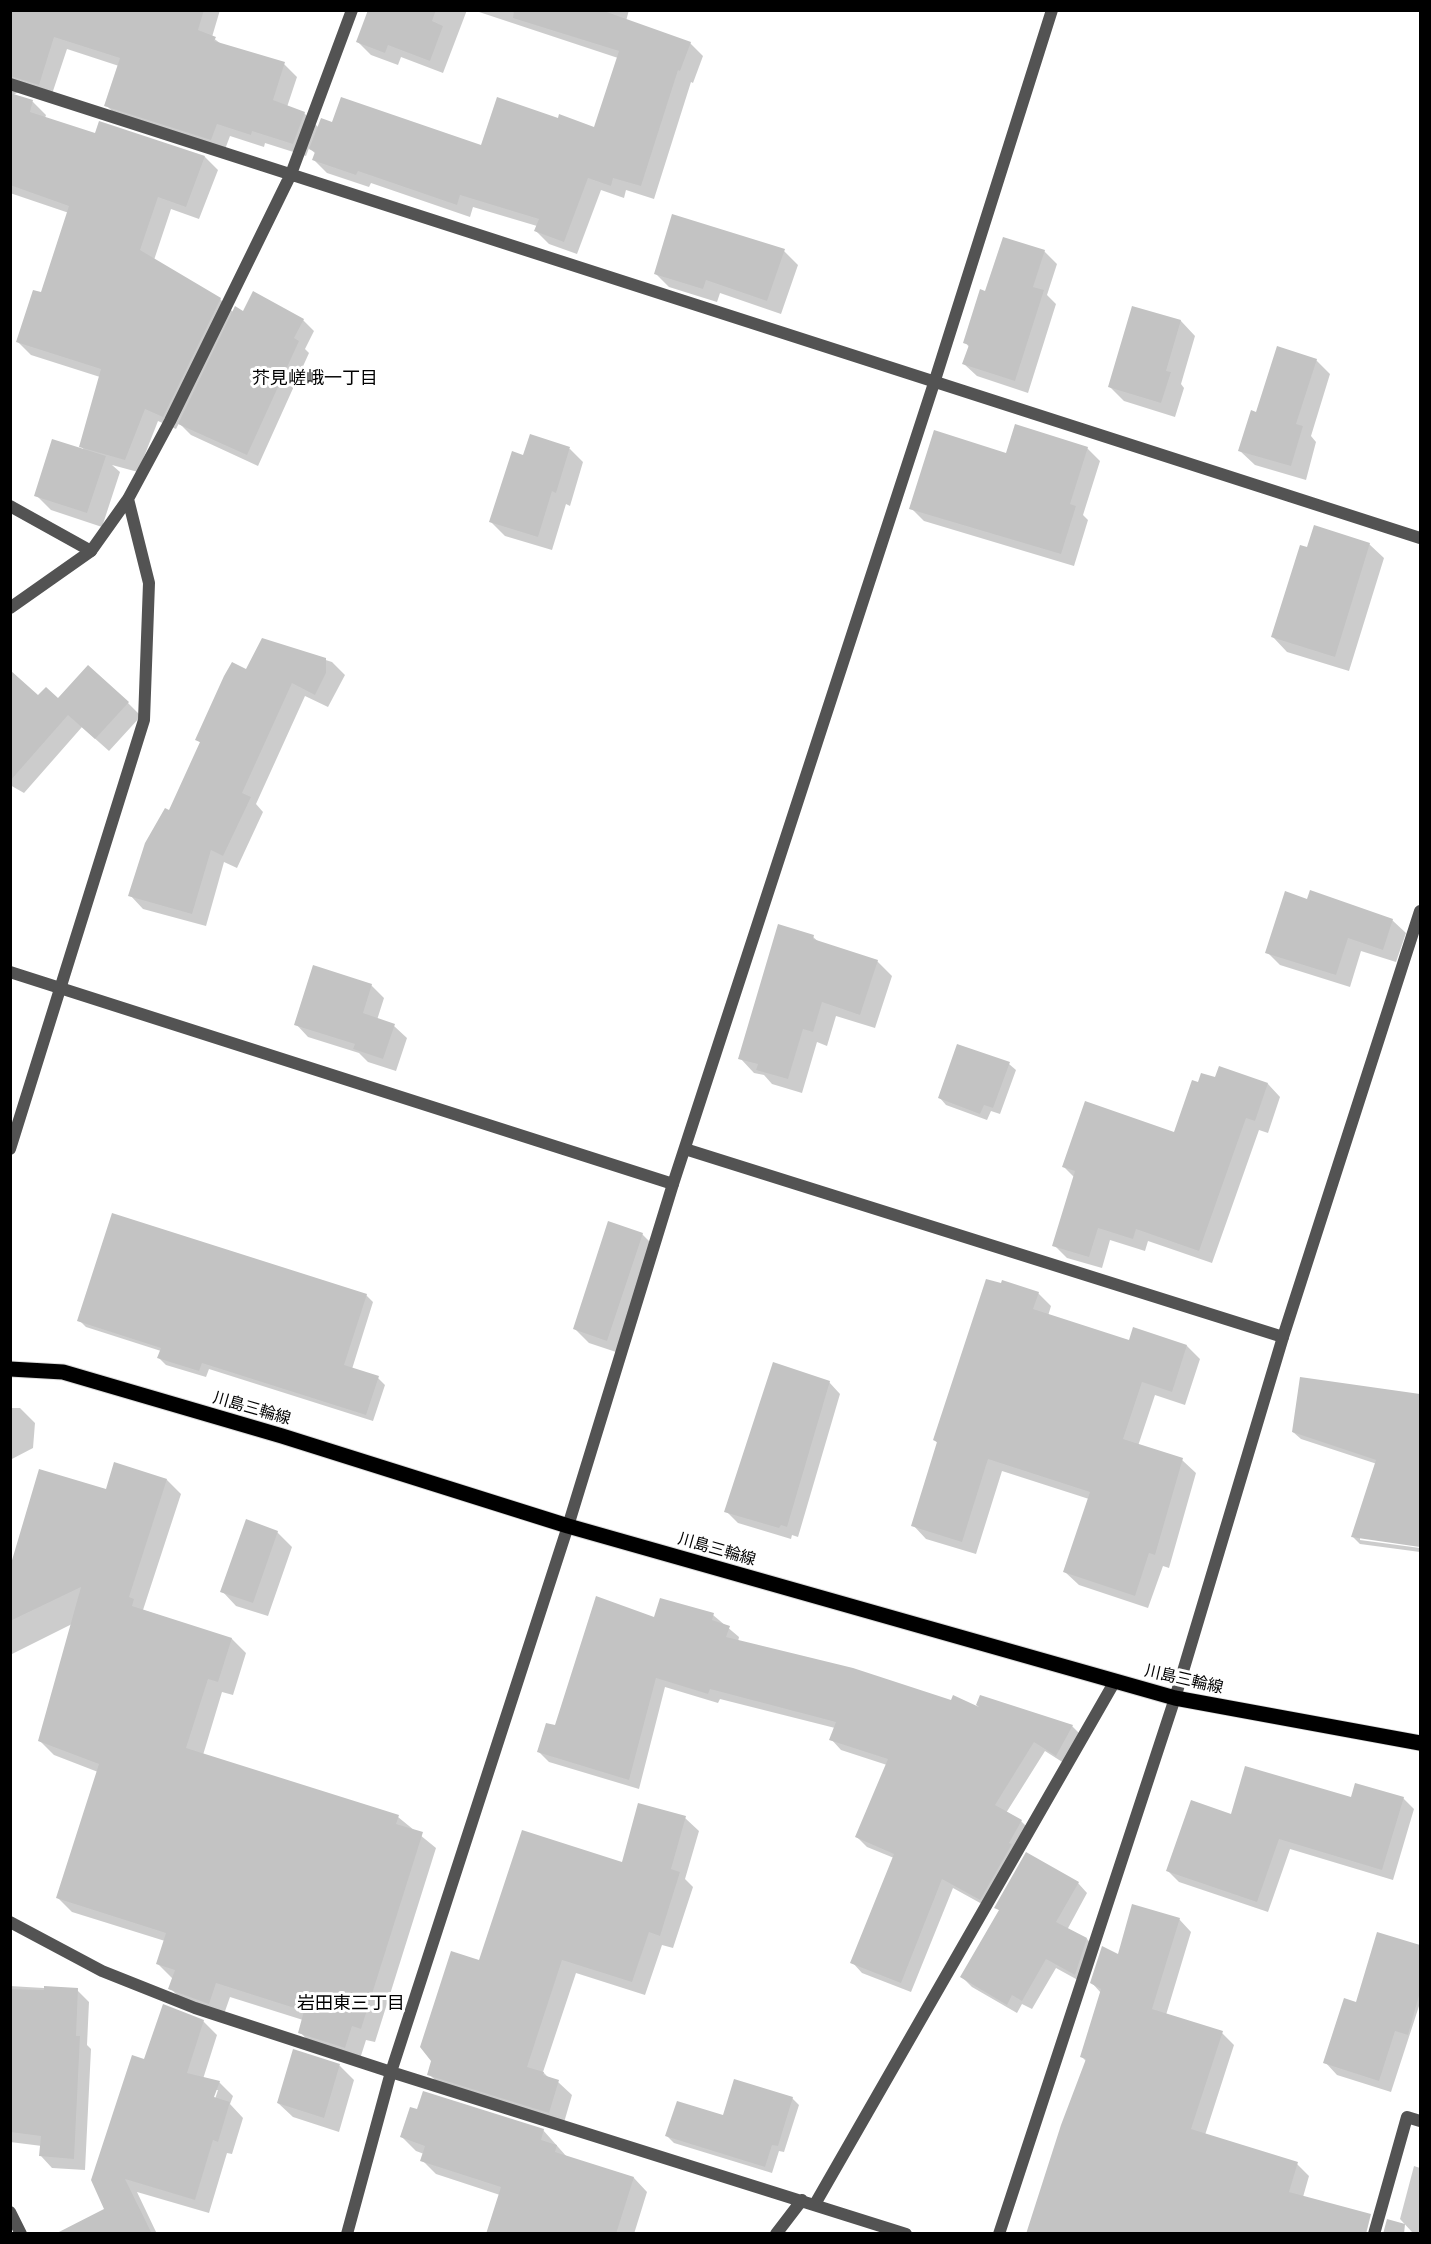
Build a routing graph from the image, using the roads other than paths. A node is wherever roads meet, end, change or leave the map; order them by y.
1 (351, 10) edge
2 (1052, 10) edge
3 (10, 84) edge
4 (291, 174) junction
5 (935, 381) junction
6 (128, 499) junction
7 (10, 506) edge
8 (1420, 538) edge
9 (92, 551) junction
10 (10, 608) edge
11 (1420, 911) edge
12 (10, 972) edge
13 (60, 988) junction
14 (10, 1149) edge
15 (685, 1149) junction
16 (673, 1184) junction
17 (1283, 1337) junction
18 (10, 1369) edge
19 (568, 1526) junction
20 (1115, 1681) junction
21 (1175, 1698) junction
22 (1420, 1743) edge
23 (10, 1922) edge
24 (391, 2072) junction
25 (1420, 2121) edge
26 (802, 2200) junction
27 (815, 2204) junction
28 (10, 2212) edge
29 (21, 2234) edge
30 (347, 2234) edge
31 (776, 2234) edge
32 (906, 2234) edge
33 (999, 2234) edge
34 (1374, 2234) edge

1 - 4 street
2 - 5 street
3 - 4 street
4 - 5 street
4 - 6 street
5 - 8 street
5 - 15 street
6 - 9 street
6 - 13 street
7 - 9 street
9 - 10 street
11 - 17 street
12 - 13 street
13 - 14 street
13 - 16 street
15 - 16 street
15 - 17 street
16 - 19 street
17 - 21 street
18 - 19 main road, 川島三輪線
19 - 20 main road, 川島三輪線
19 - 24 street
20 - 21 main road, 川島三輪線
20 - 27 street
21 - 22 main road, 川島三輪線
21 - 33 street
23 - 24 street
24 - 26 street
24 - 30 street
25 - 34 street
26 - 27 street
26 - 31 street
27 - 32 street
28 - 29 street

